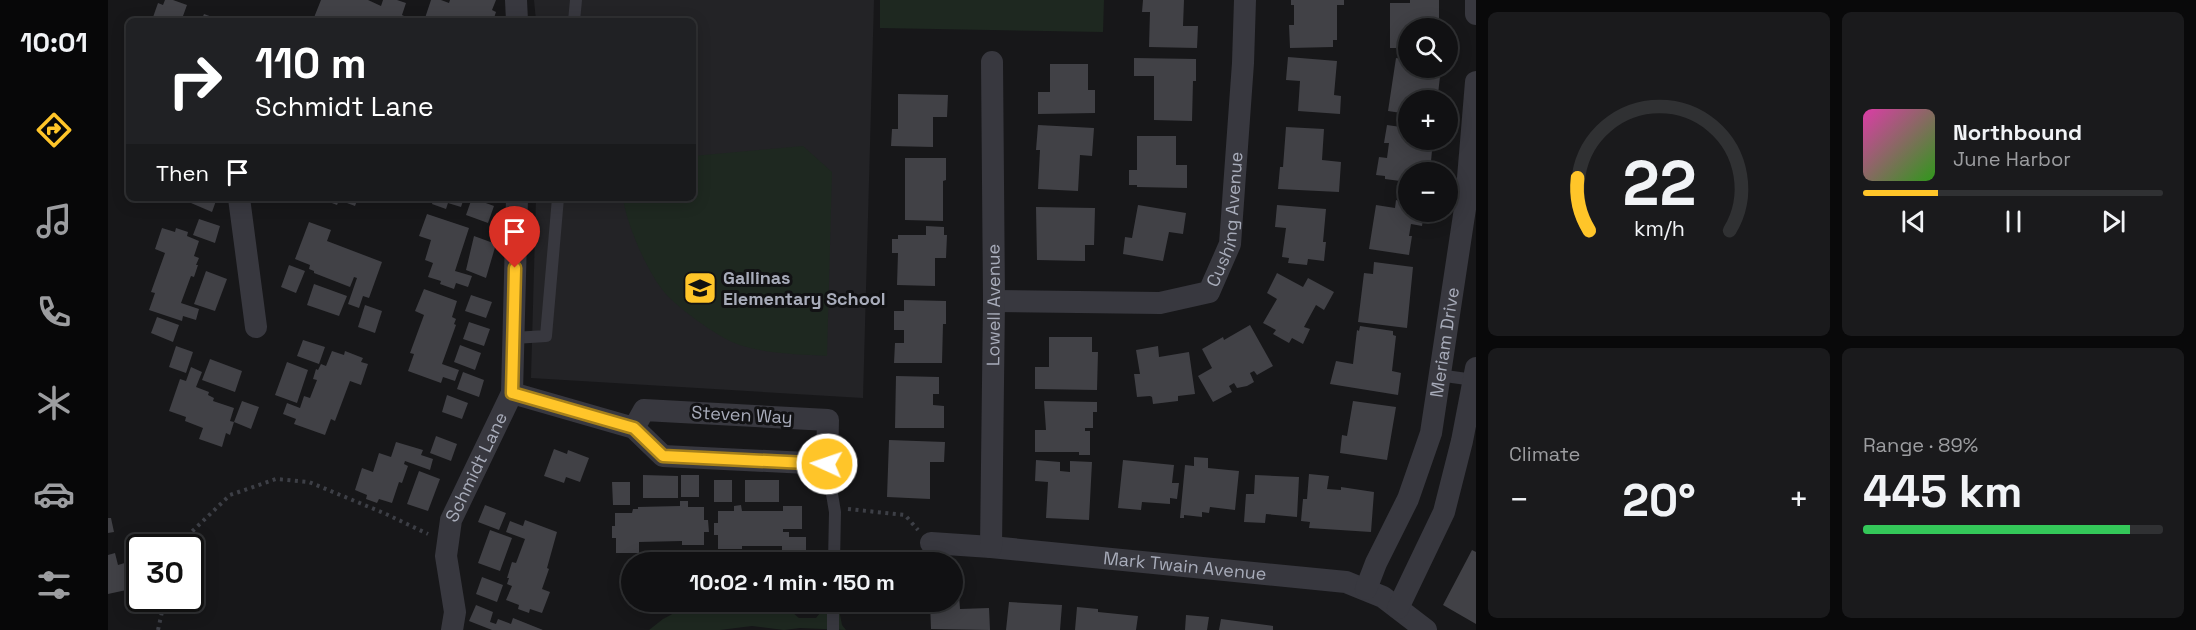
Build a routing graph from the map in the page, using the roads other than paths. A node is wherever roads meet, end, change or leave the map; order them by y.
1 (516, 0) edge
2 (576, 0) edge
3 (1245, 0) edge
4 (1476, 0) edge
5 (1476, 14) edge
6 (517, 18) edge
7 (574, 18) edge
8 (992, 62) dead end
9 (1476, 82) edge
10 (239, 201) edge
11 (517, 201) edge
12 (558, 201) edge
13 (1471, 203) edge
14 (994, 301) junction
15 (256, 327) dead end
16 (514, 338) junction
17 (1475, 374) edge
18 (1438, 375) junction
19 (512, 393) junction
20 (634, 428) junction
21 (827, 464) junction
22 (930, 543) road end
23 (991, 548) junction
24 (834, 552) edge
25 (1366, 590) junction
26 (1398, 608) junction
27 (833, 612) edge
28 (452, 630) edge
29 (833, 630) edge
30 (1426, 630) edge

1 - 6 street
2 - 7 lane
3 - 14 street, Cushing Avenue
4 - 5 street
8 - 14 street, Lowell Avenue
9 - 13 street, Meriam Drive
10 - 15 street
11 - 16 street, Schmidt Lane
12 - 16 lane
13 - 18 street, Meriam Drive
14 - 23 street, Lowell Avenue
16 - 19 street, Schmidt Lane
17 - 18 lane
17 - 26 street, Meriam Drive
18 - 25 street, Meriam Drive
19 - 20 street
19 - 28 street, Schmidt Lane
20 - 21 street
20 - 21 street, Steven Way
21 - 24 lane
22 - 23 street, Mark Twain Avenue
23 - 25 street, Mark Twain Avenue
25 - 26 street, Mark Twain Avenue
26 - 30 street, Mark Twain Avenue
27 - 29 lane

